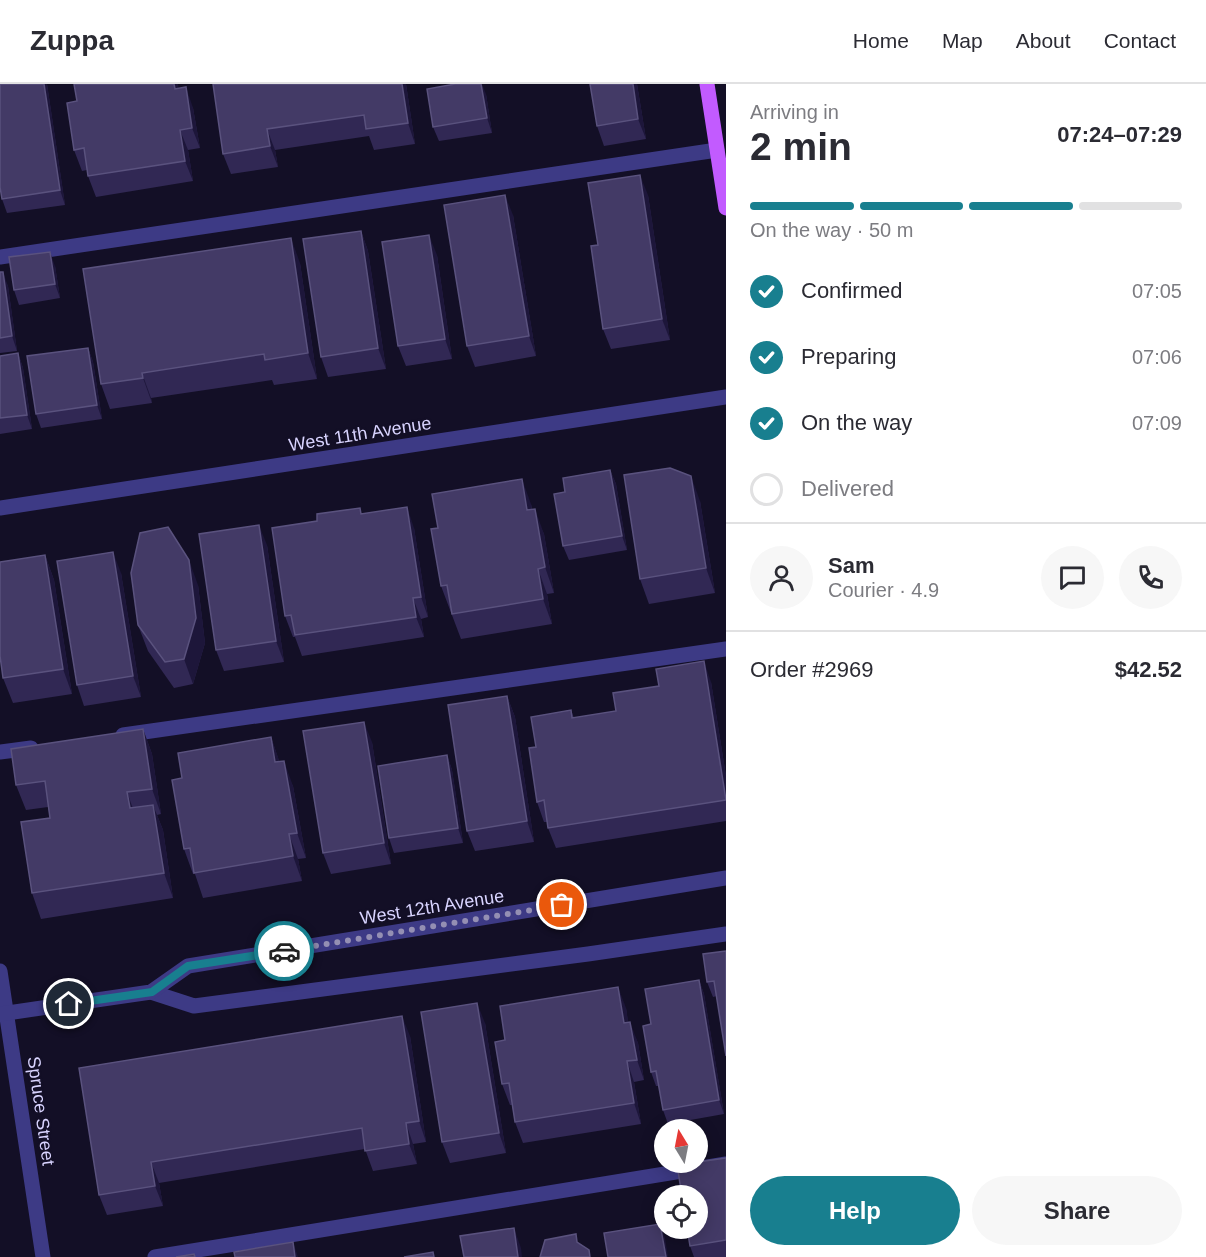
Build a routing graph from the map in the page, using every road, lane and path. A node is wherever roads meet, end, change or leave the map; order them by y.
1 (707, 84) edge
2 (717, 150) junction
3 (726, 208) edge
4 (0, 257) edge
5 (726, 397) edge
6 (0, 508) edge
7 (726, 649) edge
8 (105, 737) edge
9 (47, 745) edge
10 (0, 752) edge
11 (726, 878) edge
12 (726, 934) edge
13 (0, 972) edge
14 (152, 992) junction
15 (4, 1014) edge
16 (726, 1164) edge
17 (43, 1257) edge
18 (155, 1257) edge

1 - 2 main road
2 - 3 main road
2 - 4 street
5 - 6 street, West 11th Avenue
7 - 8 street
9 - 10 street
11 - 14 street, West 12th Avenue
12 - 14 street, West 12th Avenue
13 - 15 street, Spruce Street
14 - 15 street, West 12th Avenue
15 - 17 street, Spruce Street
16 - 18 street

